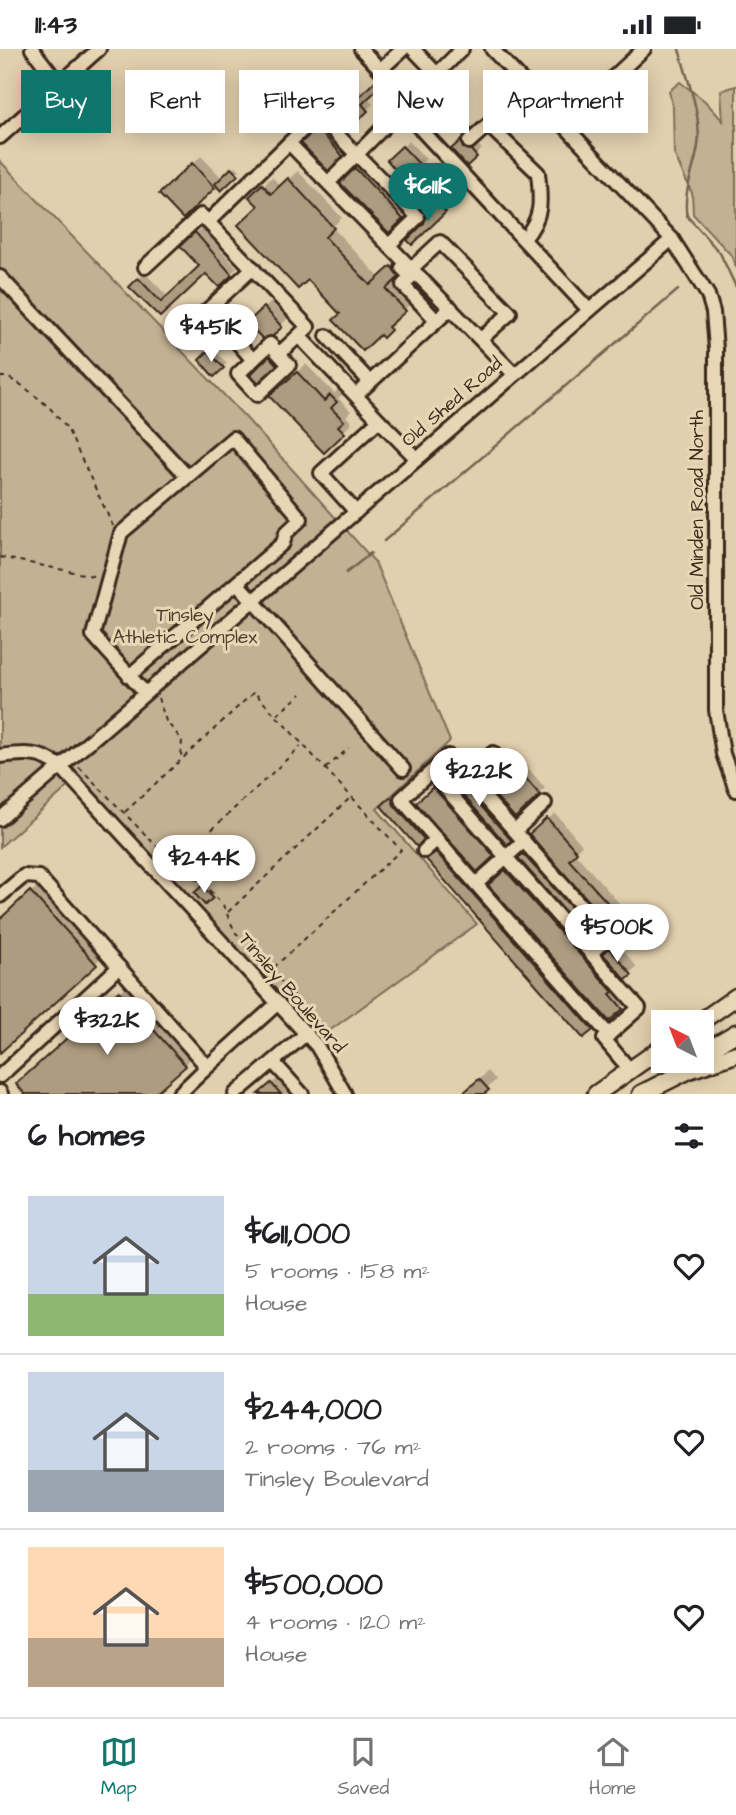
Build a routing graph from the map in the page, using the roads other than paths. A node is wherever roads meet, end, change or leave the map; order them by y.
1 (99, 49) edge
2 (361, 49) edge
3 (403, 49) edge
4 (413, 49) edge
5 (462, 49) edge
6 (492, 49) edge
7 (644, 49) edge
8 (33, 50) edge
9 (381, 69) joint
10 (48, 70) edge
11 (75, 70) edge
12 (433, 70) edge
13 (441, 70) edge
14 (512, 70) edge
15 (621, 70) edge
16 (21, 118) edge
17 (299, 133) edge
18 (335, 133) edge
19 (378, 133) edge
20 (431, 133) edge
21 (572, 133) edge
22 (0, 137) edge
23 (289, 142) junction
24 (469, 142) dead end
25 (356, 155) junction
26 (329, 182) junction
27 (208, 222) junction
28 (524, 239) junction
29 (672, 239) junction
30 (389, 244) junction
31 (398, 264) dead end
32 (145, 267) dead end
33 (253, 268) junction
34 (412, 268) junction
35 (0, 277) edge
36 (451, 308) junction
37 (589, 310) junction
38 (437, 321) junction
39 (188, 328) dead end
40 (231, 335) dead end
41 (299, 336) junction
42 (327, 337) dead end
43 (481, 339) junction
44 (279, 353) junction
45 (253, 359) junction
46 (514, 374) junction
47 (370, 382) junction
48 (356, 395) junction
49 (379, 420) junction
50 (417, 459) junction
51 (187, 476) junction
52 (356, 512) junction
53 (283, 543) junction
54 (298, 561) junction
55 (237, 583) junction
56 (252, 600) junction
57 (129, 676) junction
58 (149, 690) junction
59 (493, 753) dead end
60 (0, 756) edge
61 (65, 763) junction
62 (403, 769) dead end
63 (431, 772) junction
64 (467, 777) junction
65 (736, 790) edge
66 (545, 803) dead end
67 (0, 819) edge
68 (519, 836) junction
69 (437, 839) junction
70 (424, 851) dead end
71 (506, 857) junction
72 (476, 884) junction
73 (0, 896) edge
74 (591, 953) junction
75 (119, 967) junction
76 (736, 997) edge
77 (278, 1003) junction
78 (714, 1012) edge
79 (736, 1033) edge
80 (307, 1034) junction
81 (609, 1035) junction
82 (714, 1046) edge
83 (736, 1053) edge
84 (651, 1055) edge
85 (273, 1062) junction
86 (204, 1070) junction
87 (630, 1070) junction
88 (666, 1073) edge
89 (0, 1076) edge
90 (179, 1094) edge
91 (235, 1094) edge
92 (302, 1094) edge
93 (345, 1094) edge
94 (597, 1094) edge
95 (627, 1094) edge
96 (641, 1094) edge

1 - 11 street
2 - 9 street
3 - 9 street
4 - 12 street
5 - 13 street
6 - 14 street
7 - 15 street
8 - 10 street
16 - 22 street
17 - 23 street
18 - 25 street
19 - 25 street
20 - 28 street
21 - 29 street
23 - 26 street
23 - 27 street
24 - 28 street
25 - 26 street
25 - 30 street
26 - 30 street
27 - 32 street
27 - 33 street
28 - 37 street
29 - 37 street, Old Shed Road
29 - 65 street, Old Minden Road North
30 - 34 street
31 - 38 street
33 - 39 street
33 - 41 street
34 - 36 street
34 - 43 street
35 - 51 street
36 - 38 street
36 - 43 street
37 - 46 street, Old Shed Road
38 - 47 street
40 - 45 street
41 - 44 street
41 - 48 street
42 - 47 street
43 - 46 street
44 - 45 street
44 - 45 street
46 - 50 street, Old Shed Road
47 - 48 street
48 - 49 street
49 - 50 street
49 - 52 street
50 - 52 street, Old Shed Road
51 - 53 street
51 - 57 street
52 - 54 street, Old Shed Road
53 - 54 street
53 - 55 street
54 - 56 street, Old Shed Road
55 - 56 street
55 - 57 street
56 - 58 street, Old Shed Road
56 - 62 street
57 - 58 street
58 - 61 street, Old Shed Road
59 - 64 street
60 - 61 street
61 - 67 street, Old Shed Road
61 - 77 street, Tinsley Boulevard
63 - 64 street
63 - 69 street
63 - 71 street
64 - 68 street
66 - 68 street
68 - 71 street
68 - 74 street
69 - 70 street
69 - 72 street
71 - 72 street
71 - 74 street
72 - 81 street
73 - 75 street
74 - 81 street
75 - 86 street
75 - 89 street
76 - 78 main road
77 - 80 street, Tinsley Boulevard
77 - 86 street
79 - 82 main road
80 - 85 street
80 - 93 street, Tinsley Boulevard
81 - 87 street
83 - 96 main road
84 - 87 main road
85 - 91 street
85 - 92 street
86 - 90 street
87 - 94 main road
88 - 95 main road

